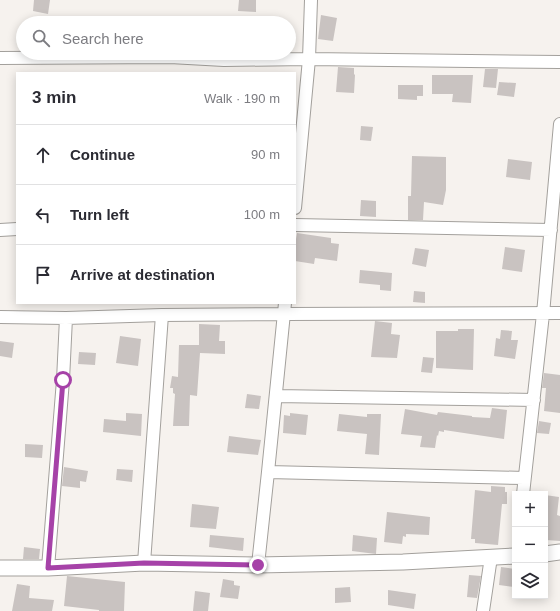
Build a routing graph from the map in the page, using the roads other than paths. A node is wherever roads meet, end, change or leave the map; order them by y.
1 (311, 0) edge
2 (0, 58) edge
3 (16, 58) edge
4 (296, 59) edge
5 (309, 59) junction
6 (560, 62) edge
7 (560, 124) edge
8 (298, 143) edge
9 (296, 186) edge
10 (557, 193) edge
11 (296, 225) edge
12 (16, 229) edge
13 (0, 230) edge
14 (551, 230) junction
15 (284, 308) edge
16 (560, 313) edge
17 (543, 314) junction
18 (162, 315) junction
19 (0, 317) edge
20 (66, 318) junction
21 (276, 396) junction
22 (534, 400) junction
23 (268, 472) junction
24 (524, 478) junction
25 (523, 491) edge
26 (560, 552) edge
27 (548, 554) edge
28 (512, 556) edge
29 (491, 557) junction
30 (144, 563) junction
31 (258, 565) junction
32 (0, 568) edge
33 (48, 568) junction
34 (483, 611) edge

1 - 5 street
2 - 3 street
4 - 5 street
5 - 6 street
5 - 8 street
7 - 10 street
8 - 9 street
10 - 14 street
11 - 14 street
12 - 13 street
14 - 17 street
15 - 17 street
15 - 18 street
15 - 21 street
16 - 17 street
17 - 22 street
18 - 20 street
18 - 30 street
19 - 20 street
20 - 33 street
21 - 22 street
21 - 23 street
22 - 24 street
23 - 24 street
23 - 31 street
24 - 25 street
26 - 27 street
28 - 29 street
29 - 31 street
29 - 34 street
30 - 31 street
30 - 33 street
32 - 33 street

